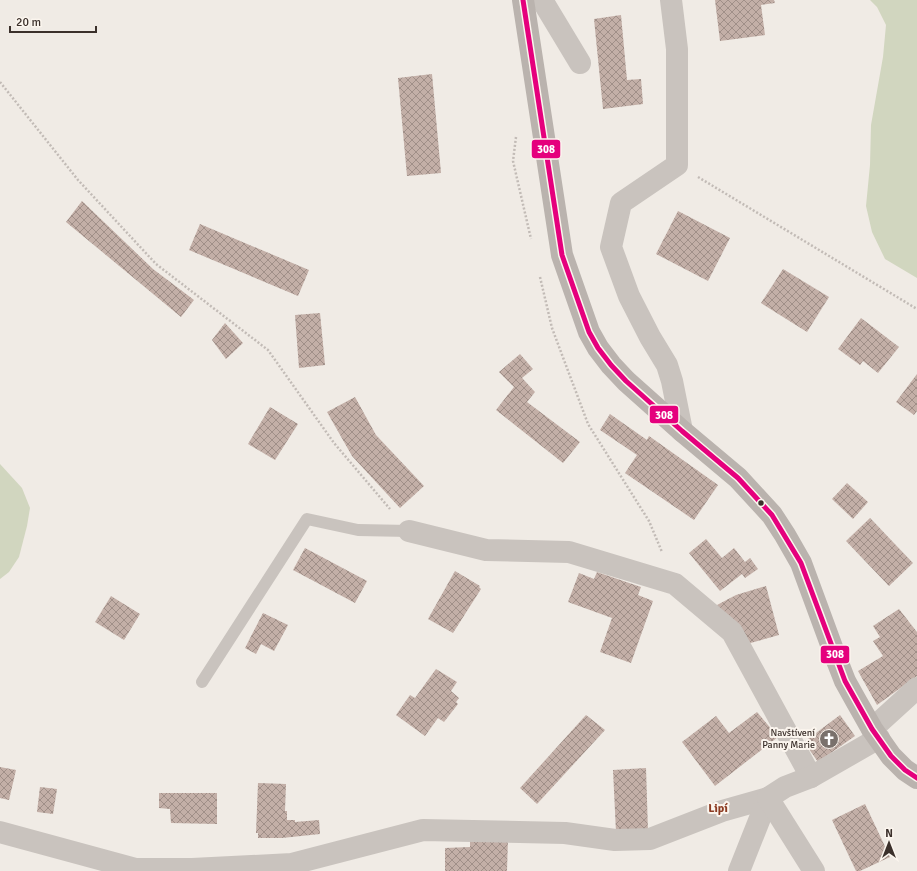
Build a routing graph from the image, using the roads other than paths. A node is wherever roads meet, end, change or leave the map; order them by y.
1 (523, 0) edge
2 (542, 0) edge
3 (671, 0) edge
4 (580, 63) dead end
5 (682, 431) junction
6 (409, 531) joint
7 (202, 682) dead end
8 (917, 688) edge
9 (876, 734) junction
10 (811, 777) junction
11 (917, 778) edge
12 (768, 798) junction
13 (0, 832) edge
14 (191, 870) edge
15 (739, 871) edge
16 (814, 871) edge

1 - 5 street
2 - 4 street
3 - 5 street
5 - 9 street
6 - 7 lane
6 - 10 street
8 - 9 street
9 - 10 street
9 - 11 street
10 - 12 street
12 - 14 street
12 - 15 street
12 - 16 street
13 - 14 street

